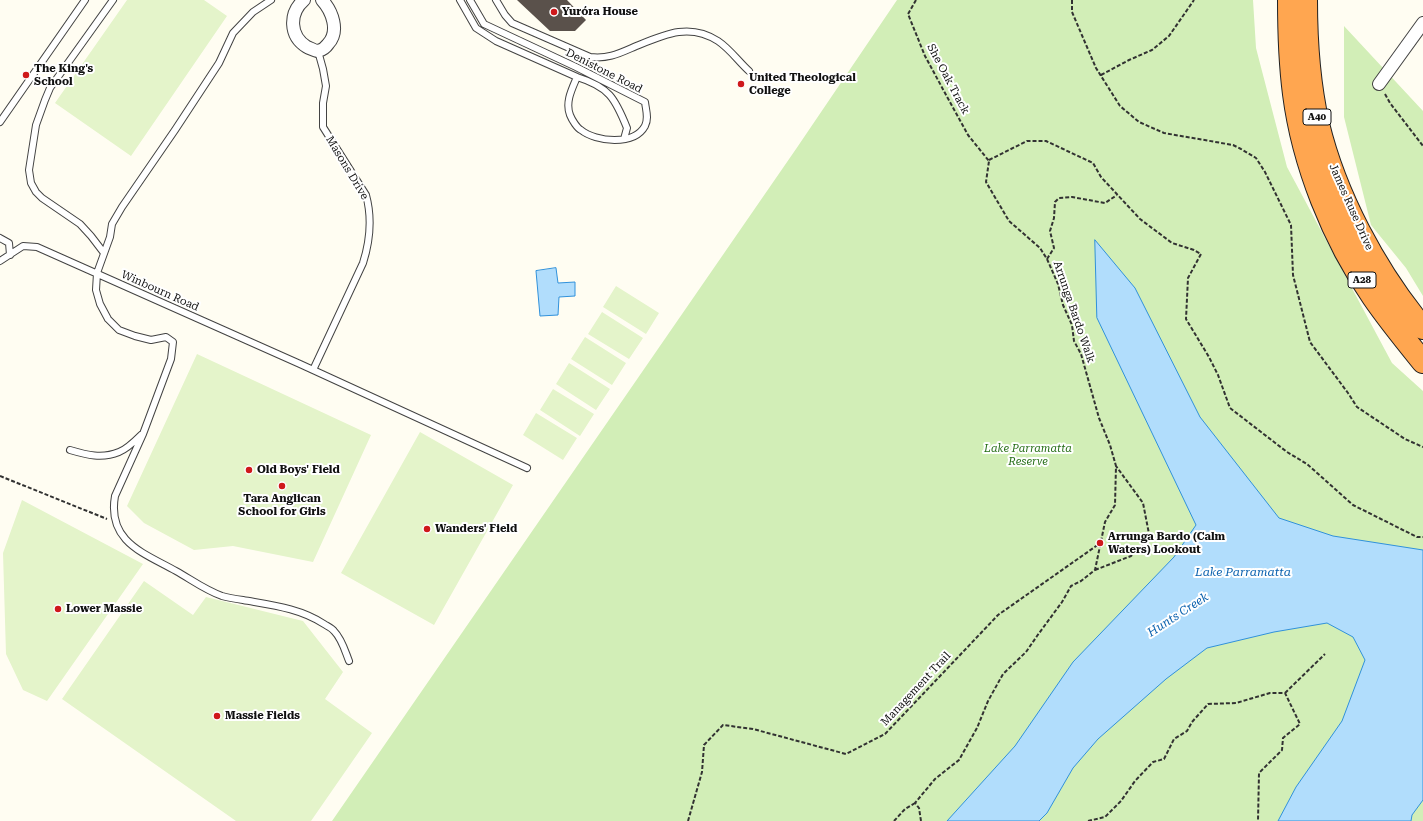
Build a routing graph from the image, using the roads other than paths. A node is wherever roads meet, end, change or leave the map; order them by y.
1 (85, 0) edge
2 (113, 0) edge
3 (271, 0) edge
4 (304, 0) edge
5 (322, 0) edge
6 (460, 0) edge
7 (470, 0) edge
8 (496, 0) edge
9 (1274, 0) edge
10 (1289, 0) edge
11 (1306, 0) edge
12 (1320, 0) edge
13 (1423, 23) edge
14 (318, 51) junction
15 (749, 71) dead end
16 (577, 77) junction
17 (1379, 84) road end
18 (0, 122) edge
19 (624, 139) junction
20 (1318, 188) junction
21 (1358, 226) junction
22 (0, 238) edge
23 (104, 253) junction
24 (10, 254) junction
25 (0, 261) edge
26 (97, 273) junction
27 (1423, 328) edge
28 (1423, 362) edge
29 (313, 370) junction
30 (142, 434) junction
31 (70, 450) dead end
32 (527, 468) dead end
33 (349, 661) dead end

1 - 18 lane
2 - 23 lane
3 - 23 lane
4 - 14 street
5 - 14 street
6 - 16 lane, Denistone Road
7 - 19 lane, Denistone Road
8 - 15 lane
9 - 20 highway, A28
10 - 20 highway, James Ruse Drive / A40
11 - 21 highway, James Ruse Drive / A40
12 - 21 highway, A28
13 - 17 street
14 - 29 lane, Masons Drive
16 - 19 lane
16 - 19 lane, Denistone Road
20 - 28 highway, James Ruse Drive / A28
21 - 27 highway, James Ruse Drive / A28
22 - 24 lane
23 - 26 lane
24 - 25 lane, Winbourn Road
24 - 26 lane, Winbourn Road
26 - 29 lane, Winbourn Road
26 - 30 lane
29 - 32 lane, Winbourn Road
30 - 31 lane
30 - 33 lane

